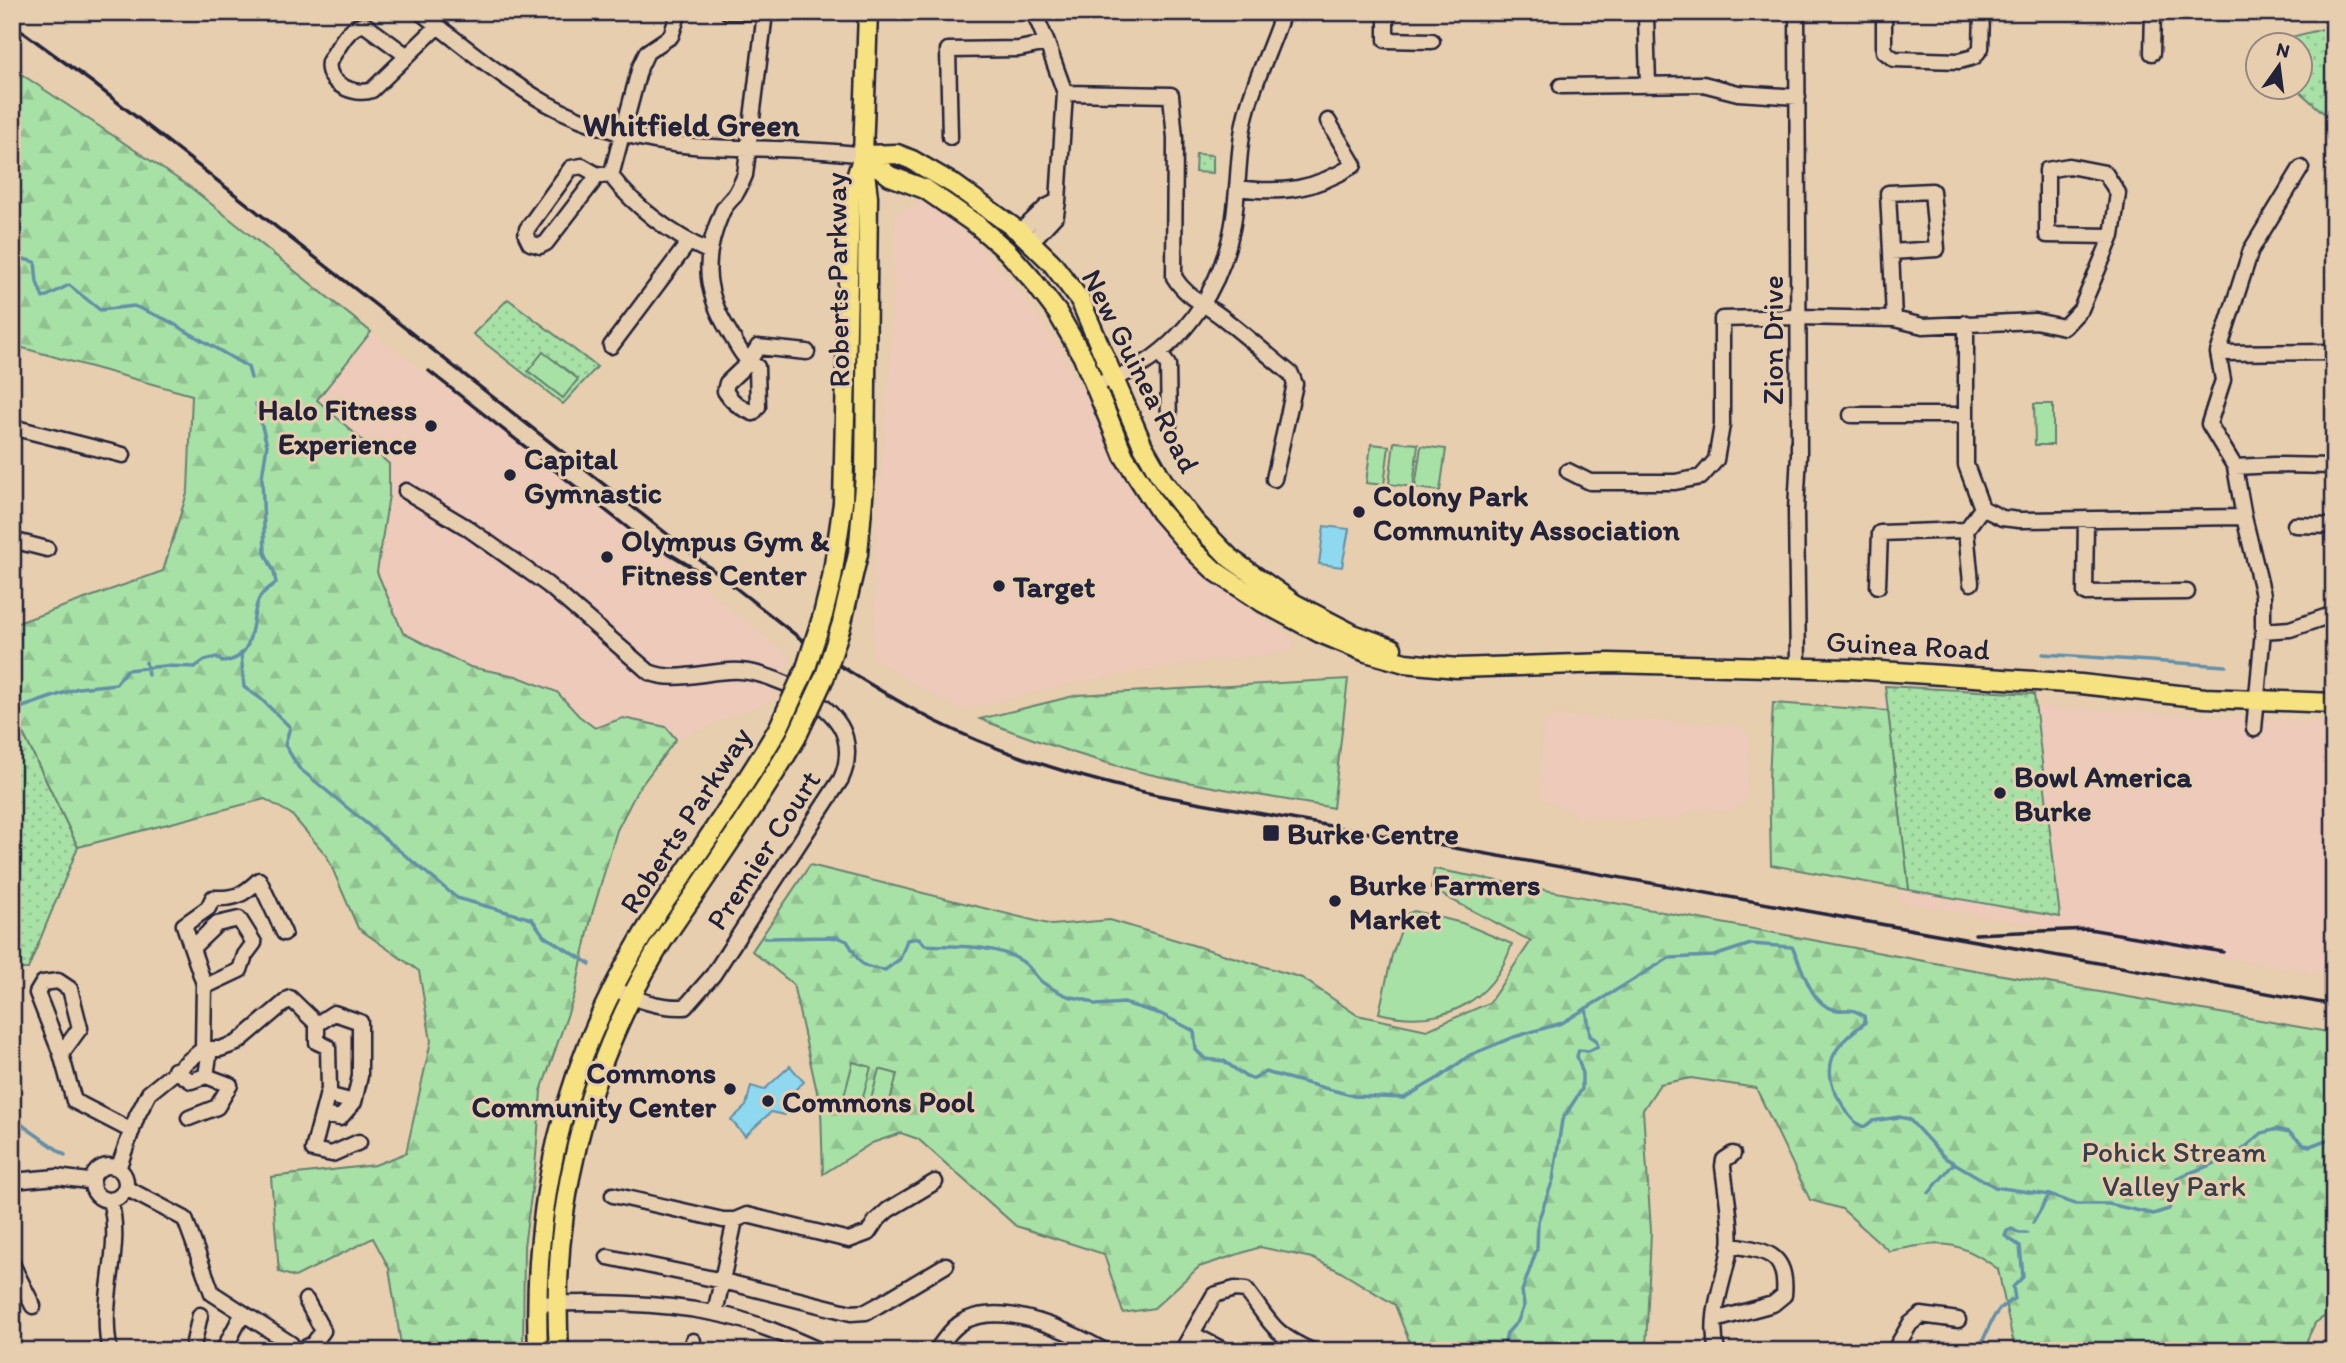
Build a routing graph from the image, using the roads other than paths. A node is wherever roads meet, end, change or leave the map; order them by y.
1 (421, 12) edge
2 (680, 12) edge
3 (728, 12) edge
4 (778, 12) edge
5 (868, 12) edge
6 (1034, 12) edge
7 (1283, 12) edge
8 (1386, 12) edge
9 (1797, 12) edge
10 (1884, 12) edge
11 (1982, 12) edge
12 (2153, 12) edge
13 (765, 13) edge
14 (1646, 16) dead end
15 (438, 26) junction
16 (1432, 41) dead end
17 (1047, 43) junction
18 (2152, 52) dead end
19 (406, 55) junction
20 (1648, 85) junction
21 (1561, 86) dead end
22 (1065, 93) junction
23 (1798, 97) junction
24 (1328, 121) dead end
25 (624, 133) junction
26 (950, 137) dead end
27 (748, 147) junction
28 (863, 155) junction
29 (2301, 168) dead end
30 (603, 175) junction
31 (1237, 188) junction
32 (2112, 236) junction
33 (1026, 237) junction
34 (689, 242) junction
35 (708, 251) junction
36 (1891, 252) junction
37 (1204, 304) junction
38 (1798, 317) junction
39 (1894, 319) junction
40 (1966, 323) junction
41 (611, 346) dead end
42 (807, 352) dead end
43 (2334, 352) edge
44 (1159, 353) junction
45 (2218, 353) junction
46 (1104, 381) junction
47 (1850, 415) dead end
48 (1965, 415) junction
49 (1169, 426) dead end
50 (12, 427) edge
51 (123, 456) dead end
52 (2334, 466) edge
53 (2235, 467) junction
54 (1568, 471) dead end
55 (1274, 479) dead end
56 (407, 491) dead end
57 (1982, 508) junction
58 (2244, 517) junction
59 (2085, 519) junction
60 (2295, 525) dead end
61 (2334, 526) edge
62 (1966, 530) junction
63 (12, 540) edge
64 (47, 549) dead end
65 (1971, 583) dead end
66 (1878, 586) dead end
67 (2187, 592) dead end
68 (2334, 614) edge
69 (2263, 631) junction
70 (1477, 666) joint
71 (1798, 667) junction
72 (2258, 699) junction
73 (2334, 703) edge
74 (2254, 729) dead end
75 (284, 933) dead end
76 (192, 947) junction
77 (204, 987) junction
78 (613, 988) junction
79 (631, 997) junction
80 (317, 1024) junction
81 (207, 1049) junction
82 (61, 1054) junction
83 (175, 1070) junction
84 (206, 1076) junction
85 (327, 1095) junction
86 (354, 1102) junction
87 (322, 1115) junction
88 (189, 1118) dead end
89 (132, 1131) junction
90 (359, 1142) dead end
91 (1733, 1154) dead end
92 (118, 1169) junction
93 (93, 1180) junction
94 (12, 1181) edge
95 (935, 1182) dead end
96 (126, 1188) junction
97 (613, 1195) dead end
98 (110, 1200) junction
99 (735, 1220) junction
100 (1730, 1245) junction
101 (608, 1257) dead end
102 (12, 1264) edge
103 (946, 1265) dead end
104 (723, 1281) junction
105 (306, 1300) dead end
106 (556, 1303) junction
107 (536, 1304) junction
108 (33, 1306) dead end
109 (243, 1313) junction
110 (716, 1313) junction
111 (200, 1315) dead end
112 (1958, 1320) dead end
113 (1715, 1321) junction
114 (1192, 1334) junction
115 (110, 1351) edge
116 (192, 1351) edge
117 (223, 1351) edge
118 (292, 1351) edge
119 (299, 1351) edge
120 (538, 1351) edge
121 (559, 1351) edge
122 (821, 1351) edge
123 (936, 1351) edge
124 (1105, 1351) edge
125 (1182, 1351) edge
126 (1225, 1351) edge
127 (1312, 1351) edge
128 (1717, 1351) edge
129 (1894, 1351) edge

1 - 15 street, New Guinea Road
2 - 25 street
3 - 13 street
4 - 13 street
5 - 28 main road
6 - 17 street
7 - 31 street
8 - 16 street
9 - 23 street, Zion Drive
10 - 11 street
12 - 18 street
13 - 27 street
14 - 20 street
15 - 19 street
15 - 25 street, New Guinea Road
17 - 22 street
17 - 26 street
19 - 19 street
20 - 21 street
20 - 23 street
22 - 33 street
22 - 37 street
23 - 38 street, Zion Drive
24 - 31 street
25 - 27 street, New Guinea Road
25 - 30 street
27 - 28 street, New Guinea Road
27 - 35 street
28 - 33 main road, New Guinea Road
28 - 46 main road, New Guinea Road
28 - 78 main road, Roberts Parkway, bridge
28 - 79 main road, Roberts Parkway, bridge
29 - 45 street
30 - 30 street
30 - 34 street
31 - 37 street
32 - 32 street
32 - 40 street
33 - 46 main road, New Guinea Road
34 - 35 street
34 - 41 street
35 - 42 street
36 - 36 street
36 - 39 street
37 - 44 street
37 - 55 street
38 - 39 street
38 - 54 street
38 - 71 street, Zion Drive
39 - 40 street
40 - 48 street
43 - 45 street
44 - 46 street
44 - 49 street
45 - 53 street
46 - 70 main road, New Guinea Road
47 - 48 street
48 - 57 street
50 - 51 street
52 - 53 street
53 - 58 street
56 - 79 street, Premier Court
57 - 59 street
57 - 62 street
58 - 59 street
58 - 69 street
59 - 67 street
60 - 61 street
62 - 65 street
62 - 66 street
63 - 64 street
68 - 69 street
69 - 72 street
70 - 71 main road, Guinea Road
71 - 72 main road, Guinea Road
72 - 73 main road, Guinea Road
72 - 74 street
75 - 76 street
76 - 77 street
76 - 77 street
77 - 81 street
78 - 79 street, Premier Court
78 - 107 main road, Roberts Parkway
79 - 106 main road, Roberts Parkway
80 - 81 street
80 - 85 street
80 - 86 street
81 - 83 street
81 - 84 street
82 - 82 street
82 - 89 street
83 - 84 street
83 - 89 street
84 - 88 street
85 - 86 street
85 - 87 street
86 - 87 street
87 - 90 street
89 - 92 street
91 - 100 street
92 - 93 street
92 - 96 street
93 - 94 street
93 - 98 street
95 - 99 street
96 - 98 street
96 - 109 street
97 - 99 street
98 - 115 street
99 - 104 street
100 - 113 street
100 - 113 street
101 - 104 street
102 - 108 street
103 - 104 street
104 - 110 street
105 - 119 street
106 - 107 street
106 - 110 street
106 - 121 main road, Roberts Parkway
107 - 120 main road, Roberts Parkway
109 - 117 street
109 - 118 street
110 - 122 street
111 - 116 street
112 - 129 street
113 - 128 street
114 - 125 street
114 - 126 street
114 - 127 street
123 - 124 street

